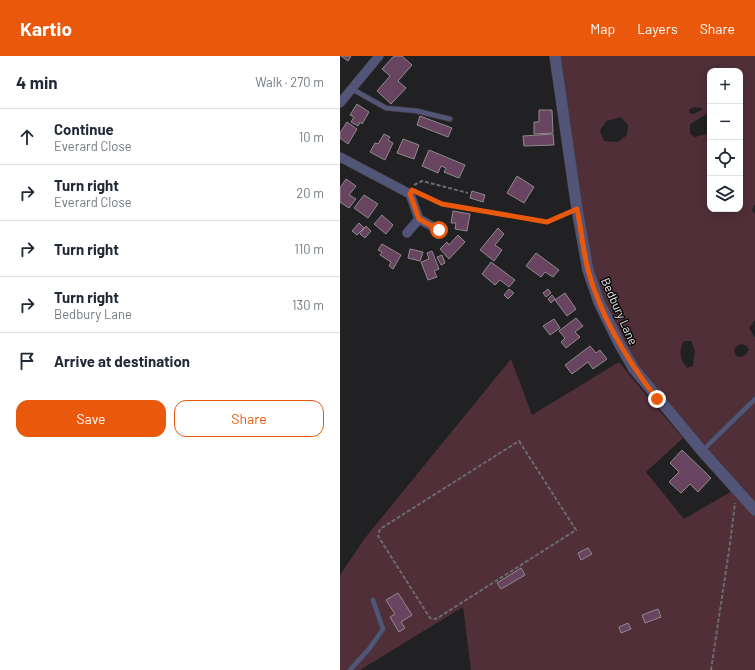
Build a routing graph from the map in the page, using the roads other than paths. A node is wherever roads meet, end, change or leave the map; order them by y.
1 (379, 56) edge
2 (555, 56) edge
3 (352, 89) junction
4 (340, 103) edge
5 (450, 119) dead end
6 (340, 157) edge
7 (419, 219) junction
8 (439, 230) dead end
9 (407, 233) dead end
10 (755, 399) edge
11 (702, 452) junction
12 (755, 510) edge
13 (373, 600) dead end
14 (350, 670) edge

1 - 3 street
2 - 11 street, Bedbury Lane
3 - 4 street
3 - 5 lane
6 - 7 street
7 - 8 street
7 - 9 street
10 - 11 lane
11 - 12 street, Bedbury Lane
13 - 14 lane

